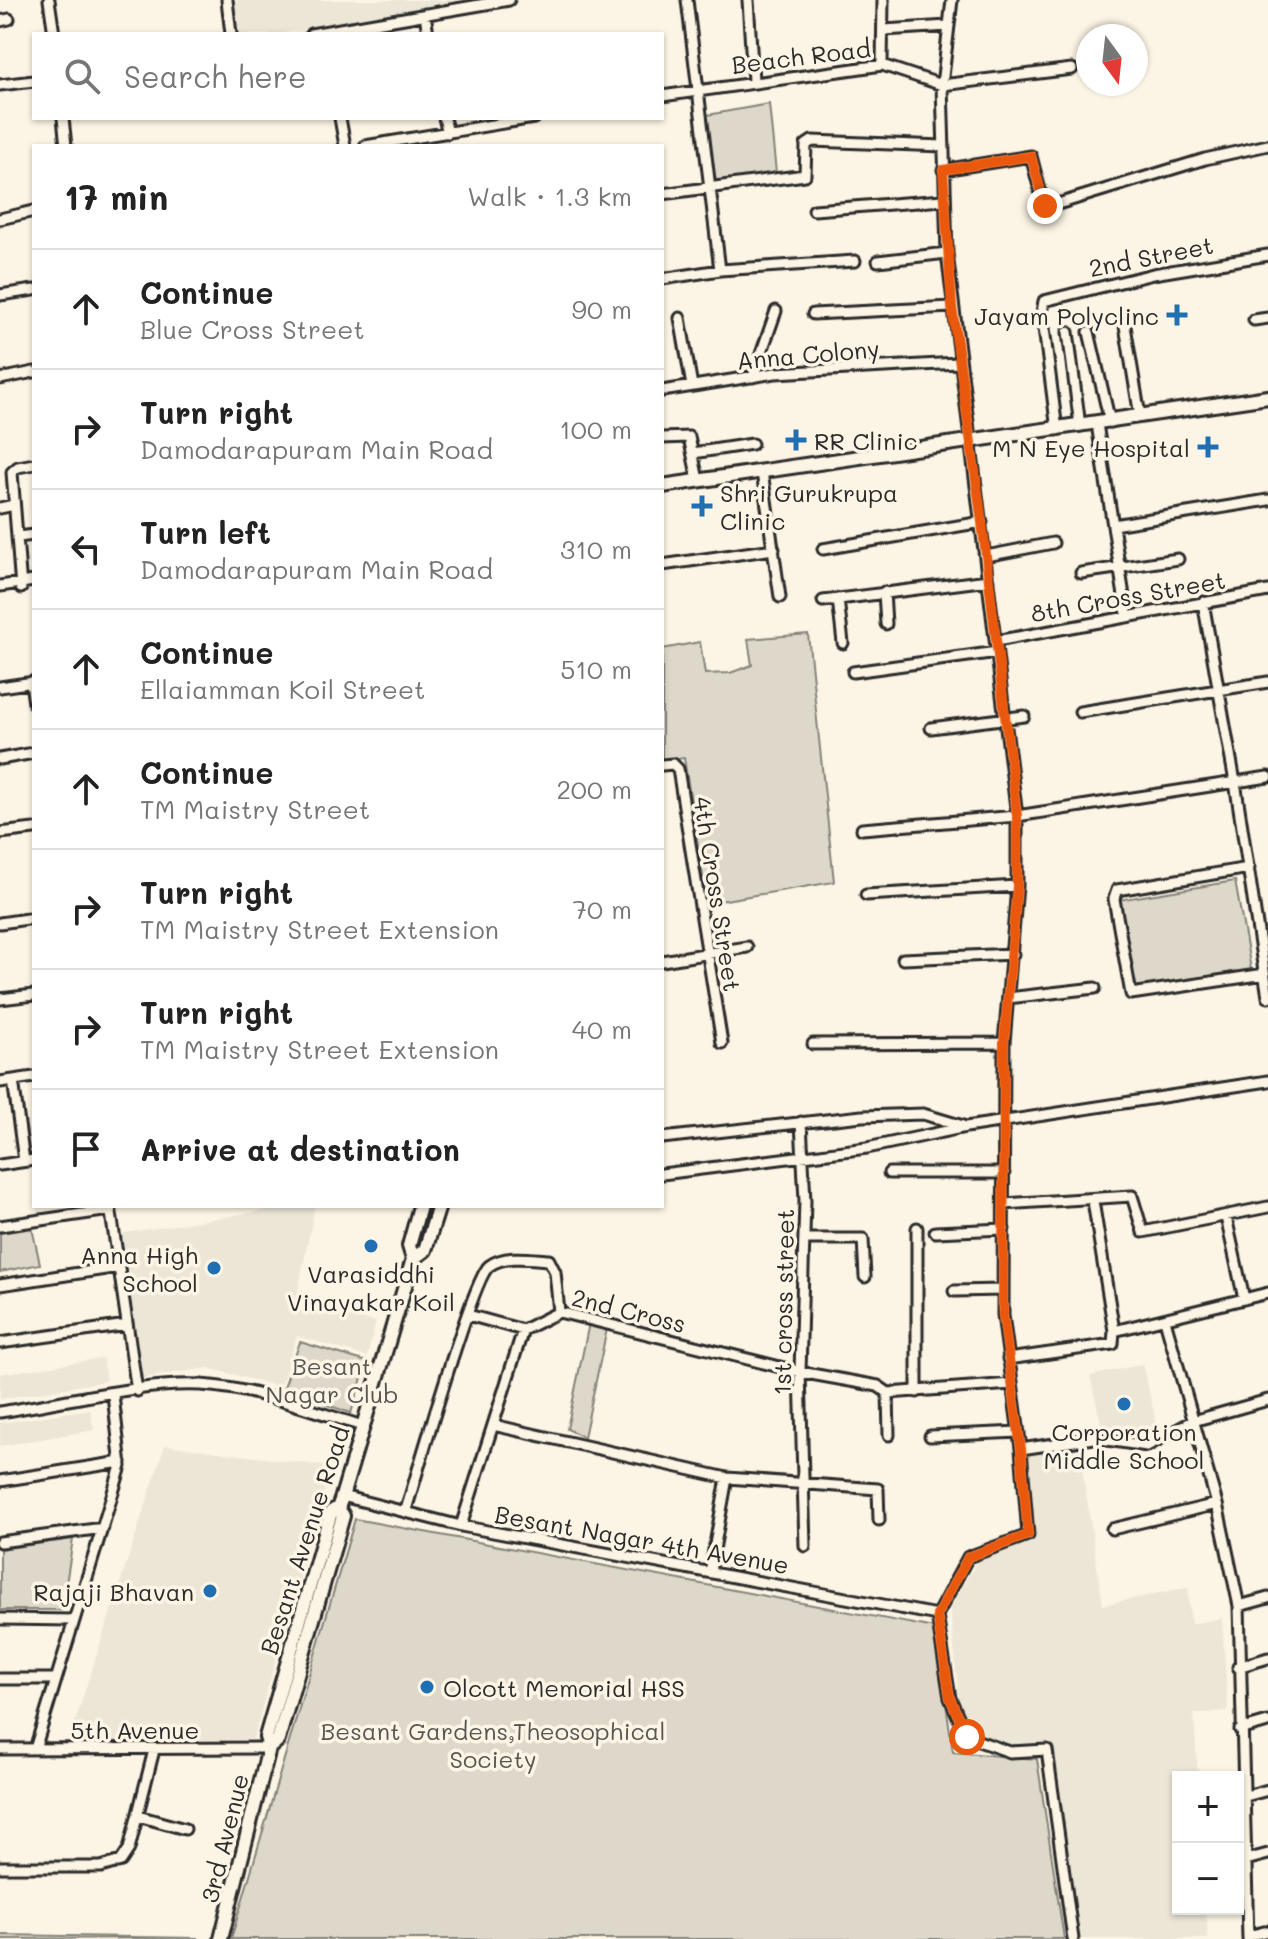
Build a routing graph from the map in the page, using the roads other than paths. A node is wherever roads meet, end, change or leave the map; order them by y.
1 (49, 0) edge
2 (227, 0) edge
3 (509, 0) edge
4 (687, 0) edge
5 (748, 0) edge
6 (883, 0) edge
7 (952, 0) edge
8 (425, 14) junction
9 (948, 26) junction
10 (884, 30) junction
11 (54, 32) edge
12 (231, 32) edge
13 (329, 32) edge
14 (428, 32) edge
15 (882, 65) junction
16 (1072, 69) dead end
17 (32, 81) edge
18 (753, 81) junction
19 (0, 85) edge
20 (942, 85) junction
21 (697, 90) junction
22 (664, 96) edge
23 (63, 120) edge
24 (340, 120) edge
25 (445, 120) edge
26 (523, 120) edge
27 (448, 133) junction
28 (66, 144) edge
29 (345, 144) edge
30 (390, 144) edge
31 (1268, 145) edge
32 (943, 146) junction
33 (943, 170) junction
34 (708, 187) junction
35 (664, 194) edge
36 (943, 200) junction
37 (814, 210) dead end
38 (32, 211) edge
39 (0, 219) edge
40 (947, 253) junction
41 (1268, 255) edge
42 (855, 261) dead end
43 (878, 261) dead end
44 (720, 270) junction
45 (664, 279) edge
46 (32, 290) edge
47 (0, 295) edge
48 (952, 307) junction
49 (776, 311) dead end
50 (813, 314) dead end
51 (680, 318) dead end
52 (1268, 318) edge
53 (1124, 320) dead end
54 (1254, 320) dead end
55 (1068, 332) dead end
56 (1089, 332) dead end
57 (958, 363) junction
58 (32, 372) edge
59 (753, 377) junction
60 (0, 379) edge
61 (692, 386) junction
62 (664, 391) edge
63 (1268, 397) edge
64 (1140, 416) junction
65 (1103, 423) junction
66 (1080, 426) junction
67 (1057, 430) junction
68 (664, 438) edge
69 (971, 443) junction
70 (752, 444) dead end
71 (693, 453) junction
72 (32, 464) edge
73 (762, 472) junction
74 (698, 480) junction
75 (664, 486) edge
76 (1268, 500) edge
77 (14, 505) junction
78 (0, 508) edge
79 (982, 522) junction
80 (1113, 525) junction
81 (32, 535) edge
82 (18, 537) junction
83 (1053, 543) dead end
84 (774, 549) junction
85 (823, 549) dead end
86 (986, 556) junction
87 (1178, 559) dead end
88 (664, 565) edge
89 (1120, 568) junction
90 (1081, 573) dead end
91 (988, 580) junction
92 (32, 584) edge
93 (21, 585) junction
94 (0, 588) edge
95 (1268, 591) edge
96 (884, 592) junction
97 (780, 597) dead end
98 (838, 599) junction
99 (823, 601) dead end
100 (1203, 602) junction
101 (1127, 615) junction
102 (886, 624) dead end
103 (843, 643) dead end
104 (996, 646) junction
105 (853, 672) dead end
106 (32, 682) edge
107 (1268, 682) edge
108 (0, 687) edge
109 (1220, 691) junction
110 (1080, 712) dead end
111 (1024, 716) dead end
112 (1005, 719) junction
113 (931, 728) dead end
114 (32, 753) edge
115 (0, 759) edge
116 (664, 765) edge
117 (1268, 777) edge
118 (1235, 782) junction
119 (1017, 816) junction
120 (32, 829) edge
121 (862, 829) dead end
122 (0, 833) edge
123 (1249, 868) junction
124 (1017, 886) junction
125 (866, 895) dead end
126 (32, 918) edge
127 (0, 923) edge
128 (747, 947) dead end
129 (708, 953) junction
130 (1013, 954) junction
131 (903, 959) dead end
132 (664, 961) edge
133 (1265, 974) junction
134 (1095, 988) dead end
135 (32, 995) edge
136 (1268, 997) edge
137 (1008, 998) junction
138 (0, 999) edge
139 (722, 1043) dead end
140 (1004, 1043) junction
141 (813, 1044) dead end
142 (32, 1077) edge
143 (13, 1080) junction
144 (1268, 1081) edge
145 (0, 1082) edge
146 (1003, 1121) junction
147 (801, 1122) junction
148 (966, 1127) junction
149 (664, 1138) edge
150 (804, 1157) junction
151 (29, 1160) edge
152 (0, 1165) edge
153 (889, 1173) dead end
154 (1004, 1173) junction
155 (664, 1174) edge
156 (1093, 1201) junction
157 (1004, 1204) junction
158 (1268, 1207) edge
159 (110, 1208) edge
160 (419, 1208) edge
161 (438, 1208) edge
162 (1226, 1217) junction
163 (0, 1226) edge
164 (917, 1228) dead end
165 (1004, 1229) junction
166 (935, 1232) dead end
167 (805, 1239) junction
168 (413, 1259) junction
169 (119, 1267) junction
170 (865, 1277) dead end
171 (0, 1285) edge
172 (1003, 1290) junction
173 (954, 1291) dead end
174 (1268, 1293) edge
175 (1244, 1299) junction
176 (559, 1312) junction
177 (468, 1315) junction
178 (1165, 1320) junction
179 (127, 1325) junction
180 (523, 1330) junction
181 (1114, 1331) junction
182 (0, 1343) edge
183 (1008, 1359) junction
184 (800, 1372) junction
185 (1012, 1384) junction
186 (137, 1391) junction
187 (917, 1392) junction
188 (888, 1393) junction
189 (113, 1395) junction
190 (1268, 1400) edge
191 (0, 1412) edge
192 (1193, 1421) junction
193 (493, 1425) junction
194 (363, 1426) junction
195 (1019, 1432) junction
196 (889, 1435) dead end
197 (930, 1436) dead end
198 (1021, 1449) junction
199 (121, 1462) junction
200 (727, 1478) junction
201 (0, 1481) edge
202 (802, 1483) junction
203 (340, 1502) junction
204 (1217, 1504) junction
205 (406, 1510) junction
206 (879, 1520) dead end
207 (461, 1526) junction
208 (103, 1528) junction
209 (1112, 1529) dead end
210 (0, 1542) edge
211 (805, 1546) dead end
212 (710, 1572) junction
213 (1268, 1598) edge
214 (1239, 1606) junction
215 (937, 1615) junction
216 (0, 1619) edge
217 (74, 1620) junction
218 (1268, 1658) edge
219 (1238, 1667) junction
220 (0, 1679) edge
221 (56, 1679) junction
222 (1268, 1722) edge
223 (1240, 1730) junction
224 (269, 1748) junction
225 (0, 1749) edge
226 (35, 1749) junction
227 (154, 1750) junction
228 (1241, 1771) edge
229 (1268, 1790) edge
230 (1244, 1796) edge
231 (138, 1816) junction
232 (1244, 1828) edge
233 (185, 1829) dead end
234 (1268, 1854) edge
235 (1246, 1860) junction
236 (0, 1867) edge
237 (1268, 1931) edge
238 (1248, 1938) edge
239 (221, 1939) edge
240 (1073, 1939) edge

1 - 11 street
2 - 12 street
3 - 8 street
4 - 21 street
5 - 18 street
6 - 10 street
7 - 9 street
8 - 13 street
8 - 14 street
9 - 10 street
9 - 20 street
10 - 15 street
15 - 18 street, Beach Road
15 - 20 street, Beach Road
16 - 20 street
17 - 19 street
18 - 21 street, Beach Road
20 - 32 street
21 - 22 street, Beach Road
21 - 34 street
23 - 28 street
24 - 29 street
25 - 27 street
26 - 27 street
27 - 30 street
31 - 33 street
32 - 33 street
32 - 34 street
33 - 36 street
34 - 35 street
34 - 44 street
36 - 37 street
36 - 40 street
38 - 39 street
40 - 43 street
40 - 48 street
41 - 67 street, 2nd Street
42 - 44 street
44 - 45 street
46 - 47 street
48 - 50 street
48 - 57 street
49 - 59 street
51 - 61 street
52 - 54 street
53 - 64 street
55 - 66 street
56 - 65 street
57 - 59 street, Anna Colony
57 - 69 street
58 - 60 street
59 - 61 street, Anna Colony
61 - 62 street, Anna Colony
63 - 64 main road
64 - 65 main road
65 - 66 main road
65 - 80 street
66 - 67 main road
67 - 69 main road
68 - 71 street
69 - 73 main road
69 - 79 street
70 - 71 street
71 - 74 street
72 - 77 street
73 - 74 main road
73 - 84 street
74 - 75 main road
76 - 80 street
77 - 78 street
77 - 82 street
79 - 85 street
79 - 86 street
80 - 89 street
81 - 82 street
82 - 93 street
83 - 86 street
84 - 88 street
84 - 97 street
86 - 91 street
87 - 89 street
89 - 90 street
89 - 101 street
91 - 96 street
91 - 104 street
92 - 93 street
93 - 94 street
95 - 100 street, 8th Cross Street
96 - 98 street
96 - 102 street
98 - 99 street
98 - 103 street
100 - 101 street, 8th Cross Street
100 - 109 street
101 - 104 street, 8th Cross Street
104 - 105 street, 8th Cross Street
104 - 112 street
106 - 108 street
107 - 109 street
109 - 110 street
109 - 118 street
111 - 112 street
112 - 113 street
112 - 119 street
114 - 115 street
116 - 129 street, 4th Cross Street
117 - 118 street
118 - 119 street
118 - 123 street
119 - 121 street
119 - 124 street
120 - 122 street
123 - 133 street
123 - 133 street
124 - 125 street
124 - 130 street
126 - 127 street
128 - 129 street
129 - 132 street
129 - 139 street, 4th Cross Street
130 - 131 street
130 - 137 street
133 - 136 street
134 - 137 street
135 - 138 street
137 - 140 street
140 - 141 street
140 - 146 street
142 - 143 street
143 - 145 street
143 - 151 street
144 - 146 street
146 - 148 street
146 - 154 street
147 - 148 street
147 - 149 street
147 - 150 street, 1st cross street
148 - 150 street
150 - 155 street
150 - 167 street, 1st cross street
151 - 152 street
153 - 154 street
154 - 157 street
156 - 157 street
156 - 162 street
156 - 181 street
157 - 165 street
158 - 162 street
159 - 163 street
159 - 169 street
160 - 168 main road, Besant Avenue Road
161 - 168 main road
162 - 175 street
164 - 187 street
165 - 166 street
165 - 172 street
167 - 170 street
167 - 184 street, 1st cross street
168 - 194 main road, Besant Avenue Road
169 - 171 street
169 - 179 street
172 - 173 street
172 - 183 street
174 - 175 street
175 - 178 street
176 - 177 street
176 - 180 street, 2nd Cross
176 - 184 street, 2nd Cross
177 - 180 street
177 - 205 street
178 - 181 street
178 - 192 street
179 - 182 street
179 - 186 street
180 - 193 street
181 - 183 street
183 - 185 street
184 - 188 street, 2nd Cross
184 - 202 street, 1st cross street
185 - 187 street
185 - 195 street
186 - 189 street
186 - 194 street
187 - 188 street
188 - 196 street
189 - 191 street
189 - 199 street
190 - 192 street
192 - 198 street
192 - 204 street
193 - 200 street
193 - 207 street
194 - 203 main road, Besant Avenue Road
195 - 197 street
195 - 198 street
198 - 215 street
199 - 201 street
199 - 208 street
200 - 202 street
200 - 212 street
202 - 206 street
202 - 211 street, 1st cross street
203 - 205 street, Besant Nagar 4th Avenue
203 - 224 main road, Besant Avenue Road
204 - 209 street
204 - 214 street
205 - 207 street, Besant Nagar 4th Avenue
207 - 212 street, Besant Nagar 4th Avenue
208 - 210 street
208 - 217 street
212 - 215 street, Besant Nagar 4th Avenue
213 - 214 street
214 - 219 street
215 - 240 street
216 - 217 street
217 - 221 street
218 - 219 street
219 - 223 street
220 - 221 street
221 - 226 street
222 - 223 street
223 - 228 street
224 - 227 street, 5th Avenue
224 - 239 main road, 3rd Avenue
225 - 226 street, 5th Avenue
226 - 227 street, 5th Avenue
227 - 231 street
229 - 230 street
231 - 233 street
231 - 236 street
232 - 235 street
234 - 235 street
235 - 238 street
237 - 238 street

